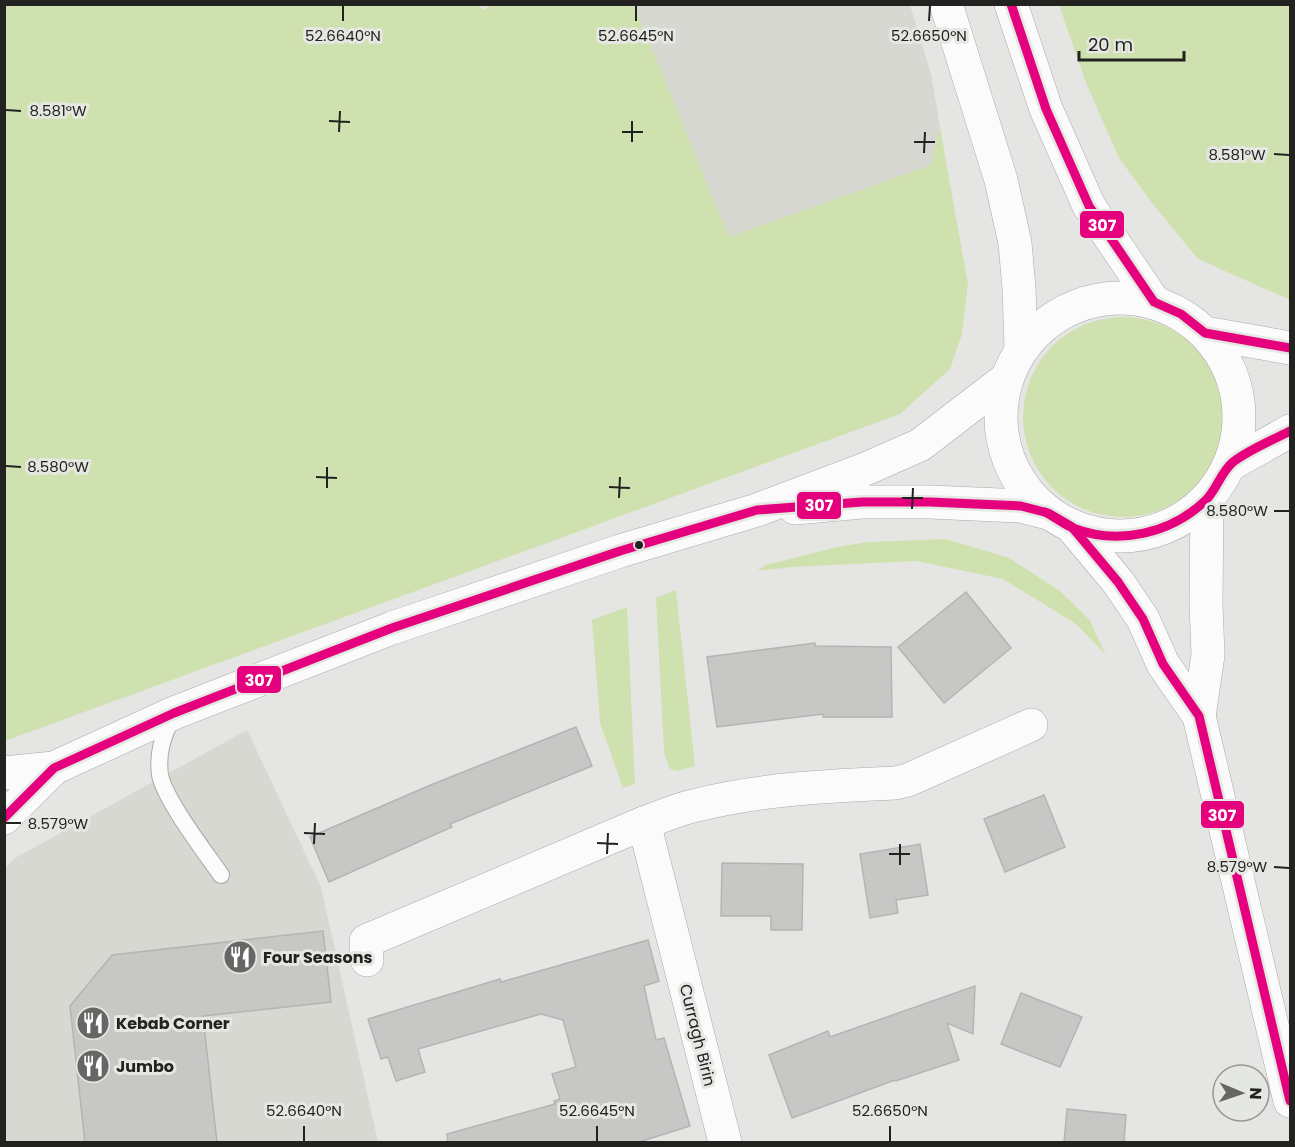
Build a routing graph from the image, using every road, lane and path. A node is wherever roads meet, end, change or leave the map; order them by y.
1 (946, 4) edge
2 (1011, 4) edge
3 (1154, 302) junction
4 (1205, 333) junction
5 (1290, 348) edge
6 (1021, 349) junction
7 (1006, 379) junction
8 (1290, 431) edge
9 (1230, 465) junction
10 (1207, 499) junction
11 (757, 510) junction
12 (1060, 520) junction
13 (174, 713) junction
14 (1199, 716) junction
15 (1031, 725) dead end
16 (54, 768) junction
17 (4, 773) edge
18 (4, 818) edge
19 (644, 823) junction
20 (221, 875) dead end
21 (367, 960) dead end
22 (1290, 1101) edge
23 (725, 1143) edge

1 - 6 street
2 - 3 street
3 - 4 street
3 - 6 street
4 - 5 street
4 - 9 street
6 - 7 street
7 - 11 street
7 - 12 street
8 - 9 street
9 - 10 street
10 - 12 street
10 - 14 street
11 - 12 street
11 - 13 street
12 - 14 street
13 - 16 street
13 - 20 lane
14 - 22 street
15 - 19 street
16 - 17 street
16 - 18 street
19 - 21 street
19 - 23 street, Curragh Birin

